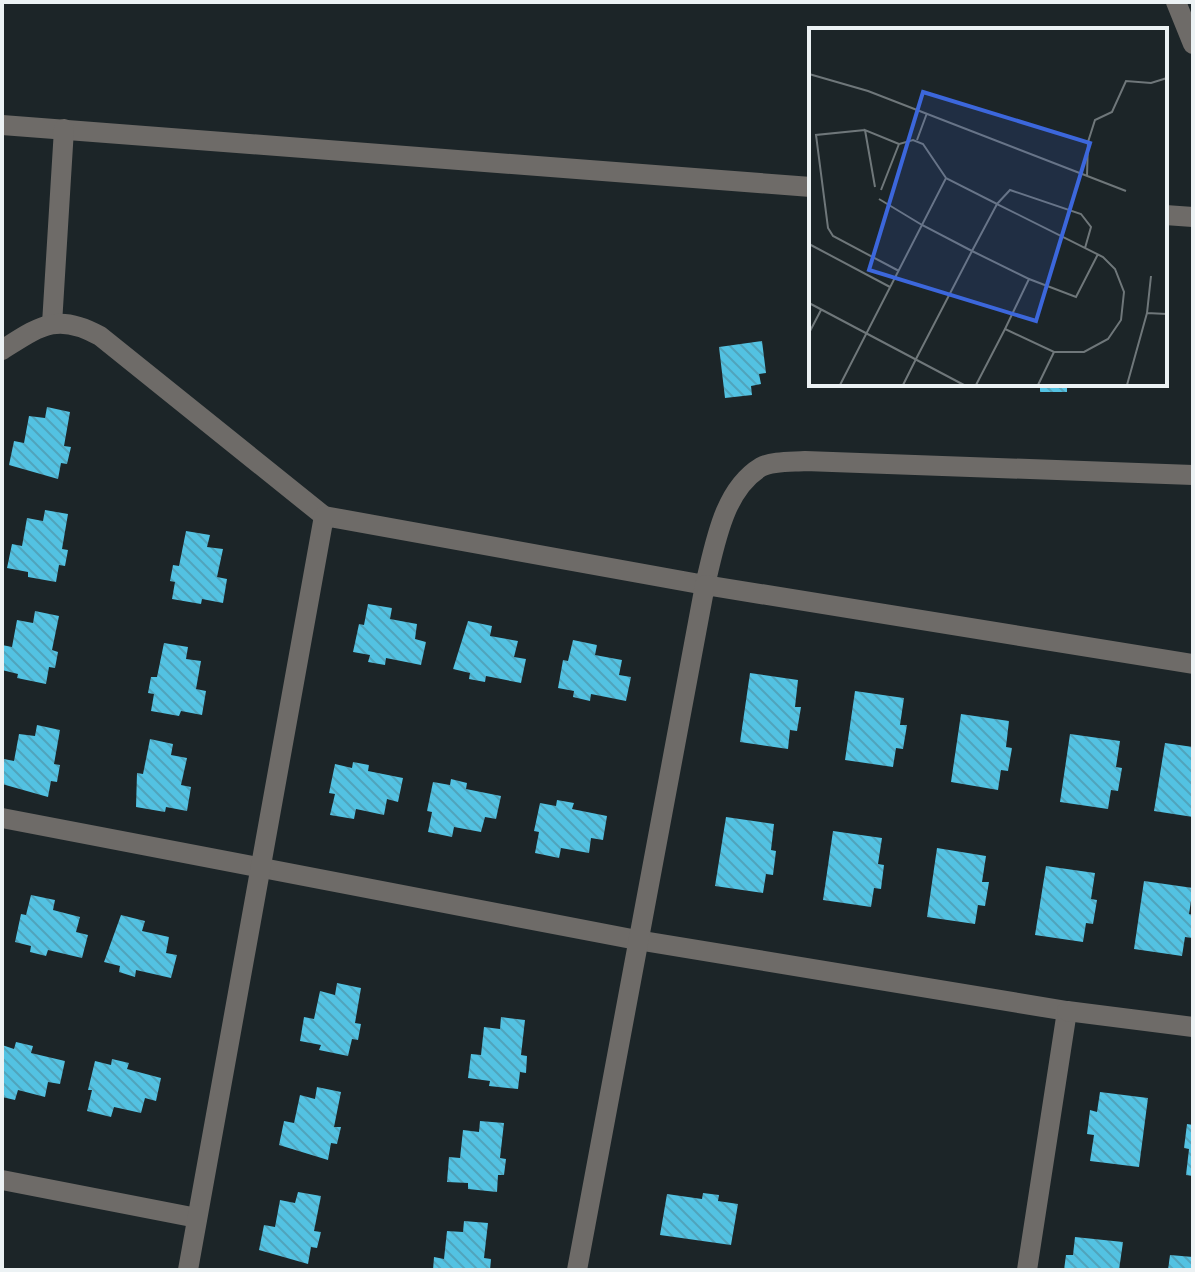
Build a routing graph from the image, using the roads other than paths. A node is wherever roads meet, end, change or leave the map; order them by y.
1 (1176, 2) edge
2 (1193, 44) edge
3 (2, 125) edge
4 (64, 129) junction
5 (809, 187) edge
6 (1167, 215) edge
7 (1193, 217) edge
8 (52, 324) junction
9 (2, 350) edge
10 (1193, 475) edge
11 (324, 516) junction
12 (705, 585) junction
13 (1193, 664) edge
14 (2, 818) edge
15 (261, 870) junction
16 (637, 940) junction
17 (1067, 1011) junction
18 (1193, 1027) edge
19 (2, 1180) edge
20 (197, 1218) junction
21 (188, 1270) edge
22 (577, 1270) edge
23 (1027, 1270) edge

1 - 2 street
3 - 4 street
4 - 5 street
4 - 8 street
6 - 7 street
8 - 9 street
8 - 11 street
10 - 12 street
11 - 12 street
11 - 15 street
12 - 13 street
12 - 16 street
14 - 15 street
15 - 16 street
15 - 20 street
16 - 17 street
16 - 22 street
17 - 18 street
17 - 23 street
19 - 20 street
20 - 21 street

